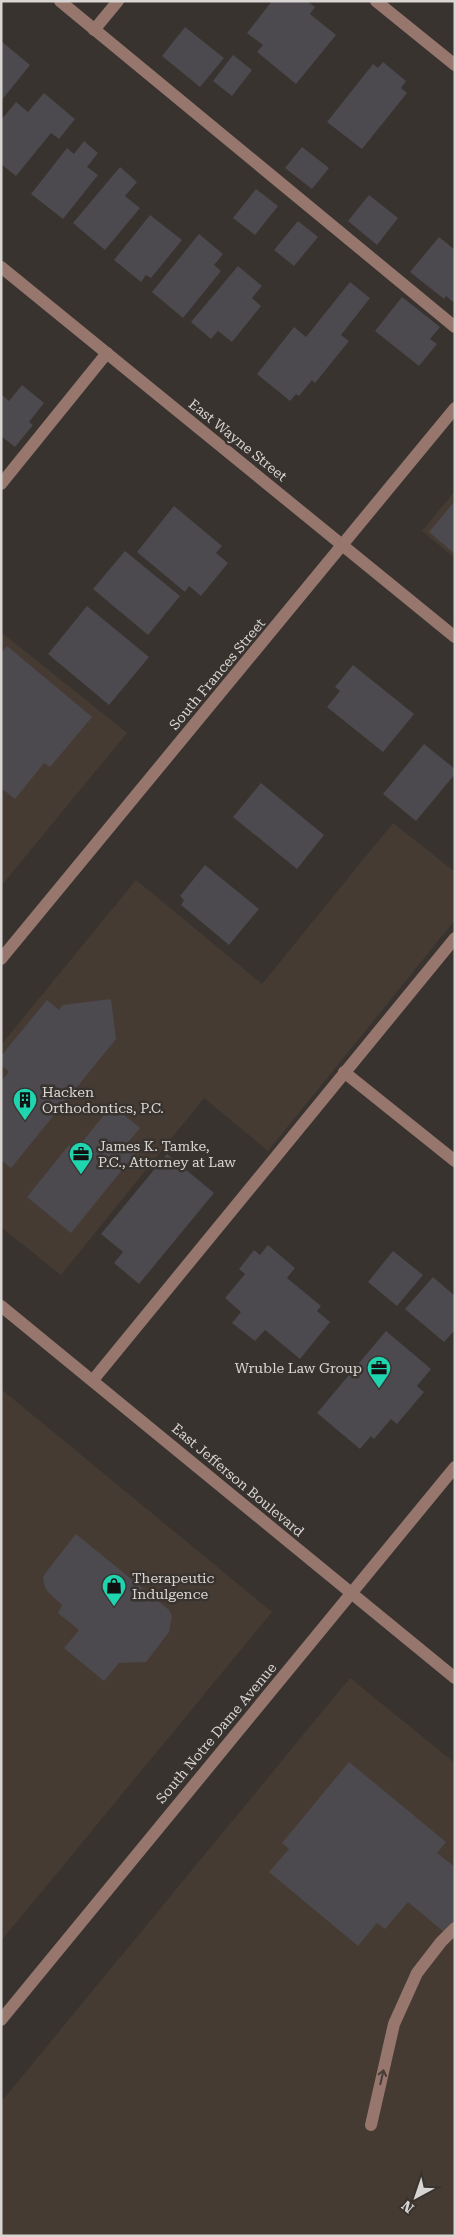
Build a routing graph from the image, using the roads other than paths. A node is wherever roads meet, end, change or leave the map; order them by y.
1 (60, 1) edge
2 (118, 1) edge
3 (376, 1) edge
4 (94, 30) junction
5 (455, 65) edge
6 (1, 267) edge
7 (455, 327) edge
8 (107, 353) junction
9 (455, 408) edge
10 (1, 484) edge
11 (343, 545) junction
12 (455, 637) edge
13 (455, 938) edge
14 (1, 959) edge
15 (344, 1072) junction
16 (455, 1161) edge
17 (1, 1306) edge
18 (93, 1380) junction
19 (455, 1467) edge
20 (351, 1593) junction
21 (455, 1678) edge
22 (455, 1928) edge
23 (1, 2020) edge
24 (371, 2125) dead end

1 - 4 street
2 - 4 street
3 - 5 street
4 - 7 street
6 - 8 street, East Wayne Street
8 - 10 street
8 - 11 street, East Wayne Street
9 - 11 street, South Frances Street
11 - 12 street, East Wayne Street
11 - 14 street, South Frances Street
13 - 15 street
15 - 16 street
15 - 18 street
17 - 18 street, East Jefferson Boulevard
18 - 20 street, East Jefferson Boulevard
19 - 20 street, South Notre Dame Avenue
20 - 21 street, East Jefferson Boulevard
20 - 23 street, South Notre Dame Avenue
24 -> 22 street

